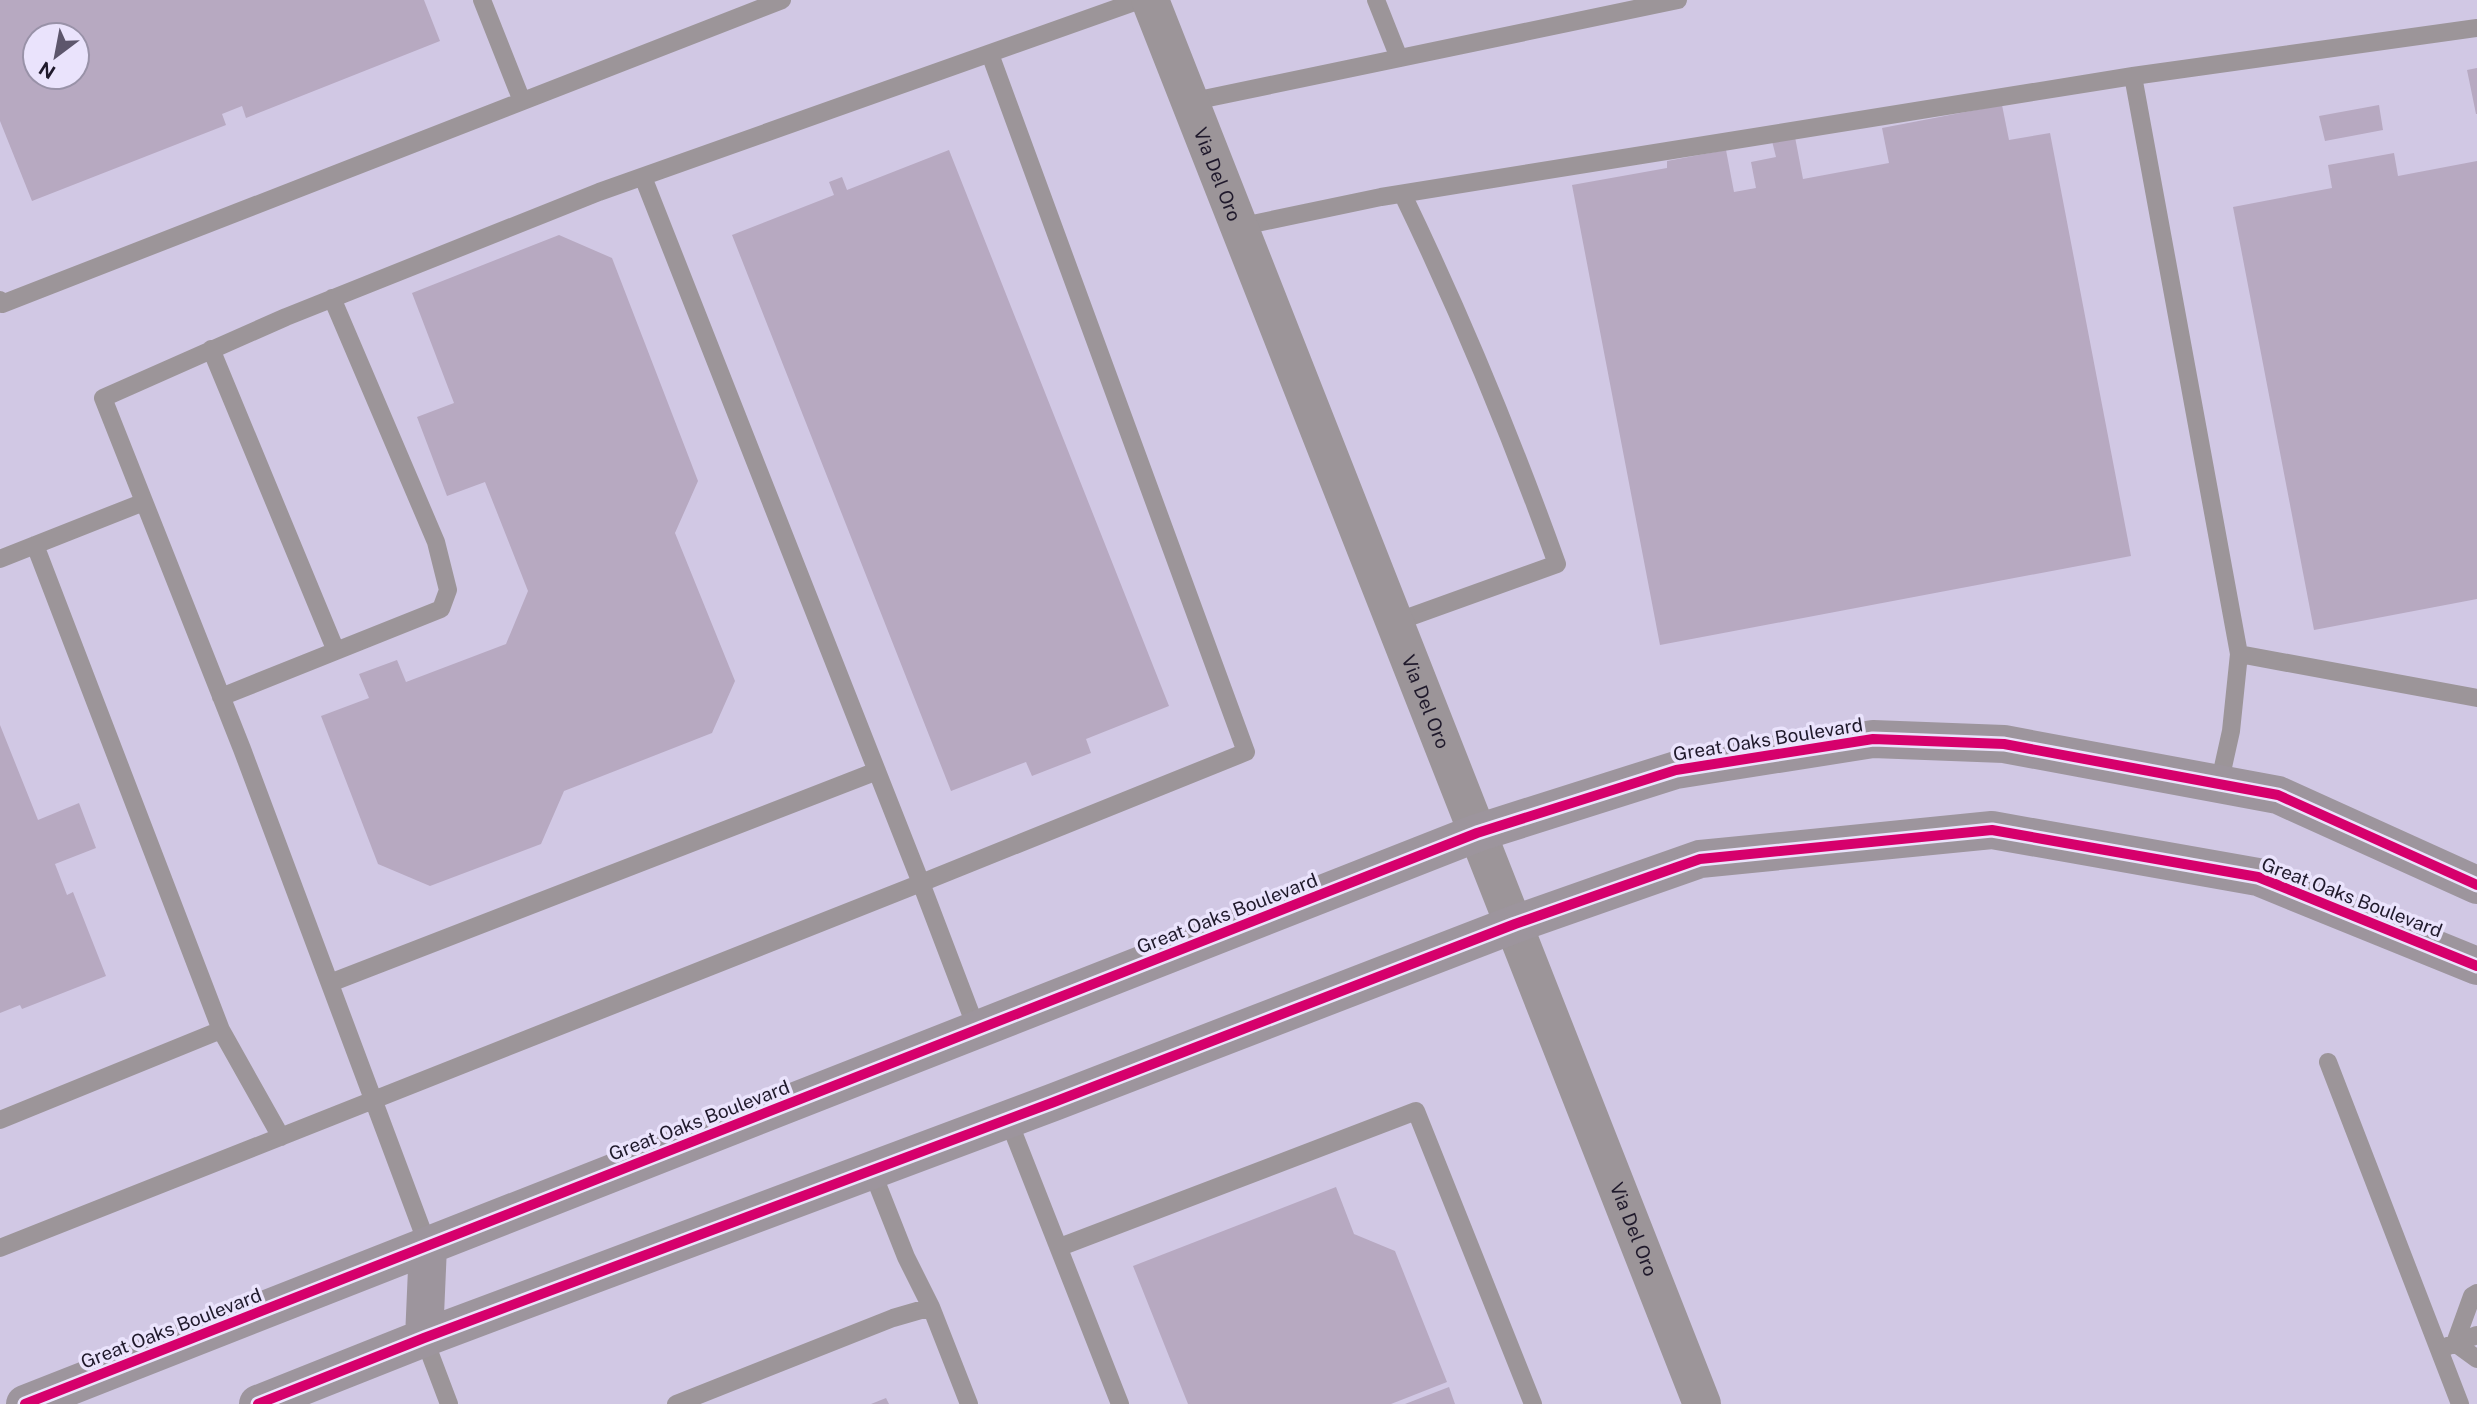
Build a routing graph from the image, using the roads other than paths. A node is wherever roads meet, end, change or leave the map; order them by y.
1 (482, 0) edge
2 (782, 0) edge
3 (1140, 0) edge
4 (1150, 0) edge
5 (1376, 0) edge
6 (1678, 0) edge
7 (2477, 28) edge
8 (990, 54) junction
9 (1399, 58) junction
10 (2133, 76) junction
11 (522, 101) junction
12 (1189, 102) junction
13 (643, 177) junction
14 (1403, 195) junction
15 (1238, 227) junction
16 (332, 298) junction
17 (0, 300) edge
18 (211, 349) junction
19 (144, 502) junction
20 (35, 545) junction
21 (0, 559) edge
22 (1394, 623) junction
23 (336, 651) junction
24 (2239, 654) junction
25 (221, 697) junction
26 (2477, 698) edge
27 (877, 771) junction
28 (2219, 785) junction
29 (1478, 833) junction
30 (921, 883) junction
31 (2477, 885) edge
32 (1515, 924) junction
33 (2477, 966) edge
34 (330, 983) junction
35 (220, 1030) junction
36 (976, 1030) junction
37 (2328, 1062) dead end
38 (373, 1100) junction
39 (1008, 1119) junction
40 (0, 1120) edge
41 (281, 1137) junction
42 (872, 1171) junction
43 (428, 1245) junction
44 (1059, 1247) junction
45 (0, 1248) edge
46 (2477, 1293) edge
47 (930, 1307) junction
48 (2477, 1335) edge
49 (424, 1338) junction
50 (2447, 1347) junction
51 (2477, 1359) edge
52 (25, 1404) edge
53 (258, 1404) edge
54 (449, 1404) edge
55 (676, 1404) edge
56 (969, 1404) edge
57 (1120, 1404) edge
58 (1533, 1404) edge
59 (1702, 1404) edge
60 (2460, 1404) edge

1 - 11 lane
2 - 11 lane
3 - 8 lane
4 - 12 street, Via Del Oro
5 - 9 lane
6 - 9 lane
7 - 10 lane
8 - 13 lane
8 - 30 lane
9 - 12 lane
10 - 14 lane
10 - 24 lane
11 - 17 lane
12 - 15 street, Via Del Oro
13 - 16 lane
13 - 27 lane
14 - 15 lane
14 - 22 lane
15 - 22 street, Via Del Oro
16 - 18 lane
16 - 23 lane
18 - 19 lane
18 - 23 lane
19 - 20 lane
19 - 25 lane
20 - 21 lane
20 - 35 lane
22 - 29 street, Via Del Oro
23 - 25 lane
24 - 26 lane
24 - 28 lane
25 - 34 lane
27 - 30 lane
27 - 34 lane
28 - 29 main road, Great Oaks Boulevard
28 - 31 main road, Great Oaks Boulevard
29 - 32 street, Via Del Oro
29 - 36 main road, Great Oaks Boulevard
30 - 36 lane
30 - 38 lane
32 - 33 main road, Great Oaks Boulevard
32 - 39 main road, Great Oaks Boulevard
32 - 59 street, Via Del Oro
34 - 38 lane
35 - 40 lane
35 - 41 lane
36 - 43 main road, Great Oaks Boulevard
37 - 50 lane
38 - 41 lane
38 - 43 lane
39 - 42 main road, Great Oaks Boulevard
39 - 44 lane
41 - 45 lane
42 - 47 lane
42 - 49 main road, Great Oaks Boulevard
43 - 49 main road
43 - 52 main road, Great Oaks Boulevard
44 - 57 lane
44 - 58 lane
46 - 50 lane
47 - 55 lane
47 - 56 lane
48 - 50 lane
49 - 53 main road, Great Oaks Boulevard
49 - 54 lane
50 - 51 lane
50 - 60 lane

